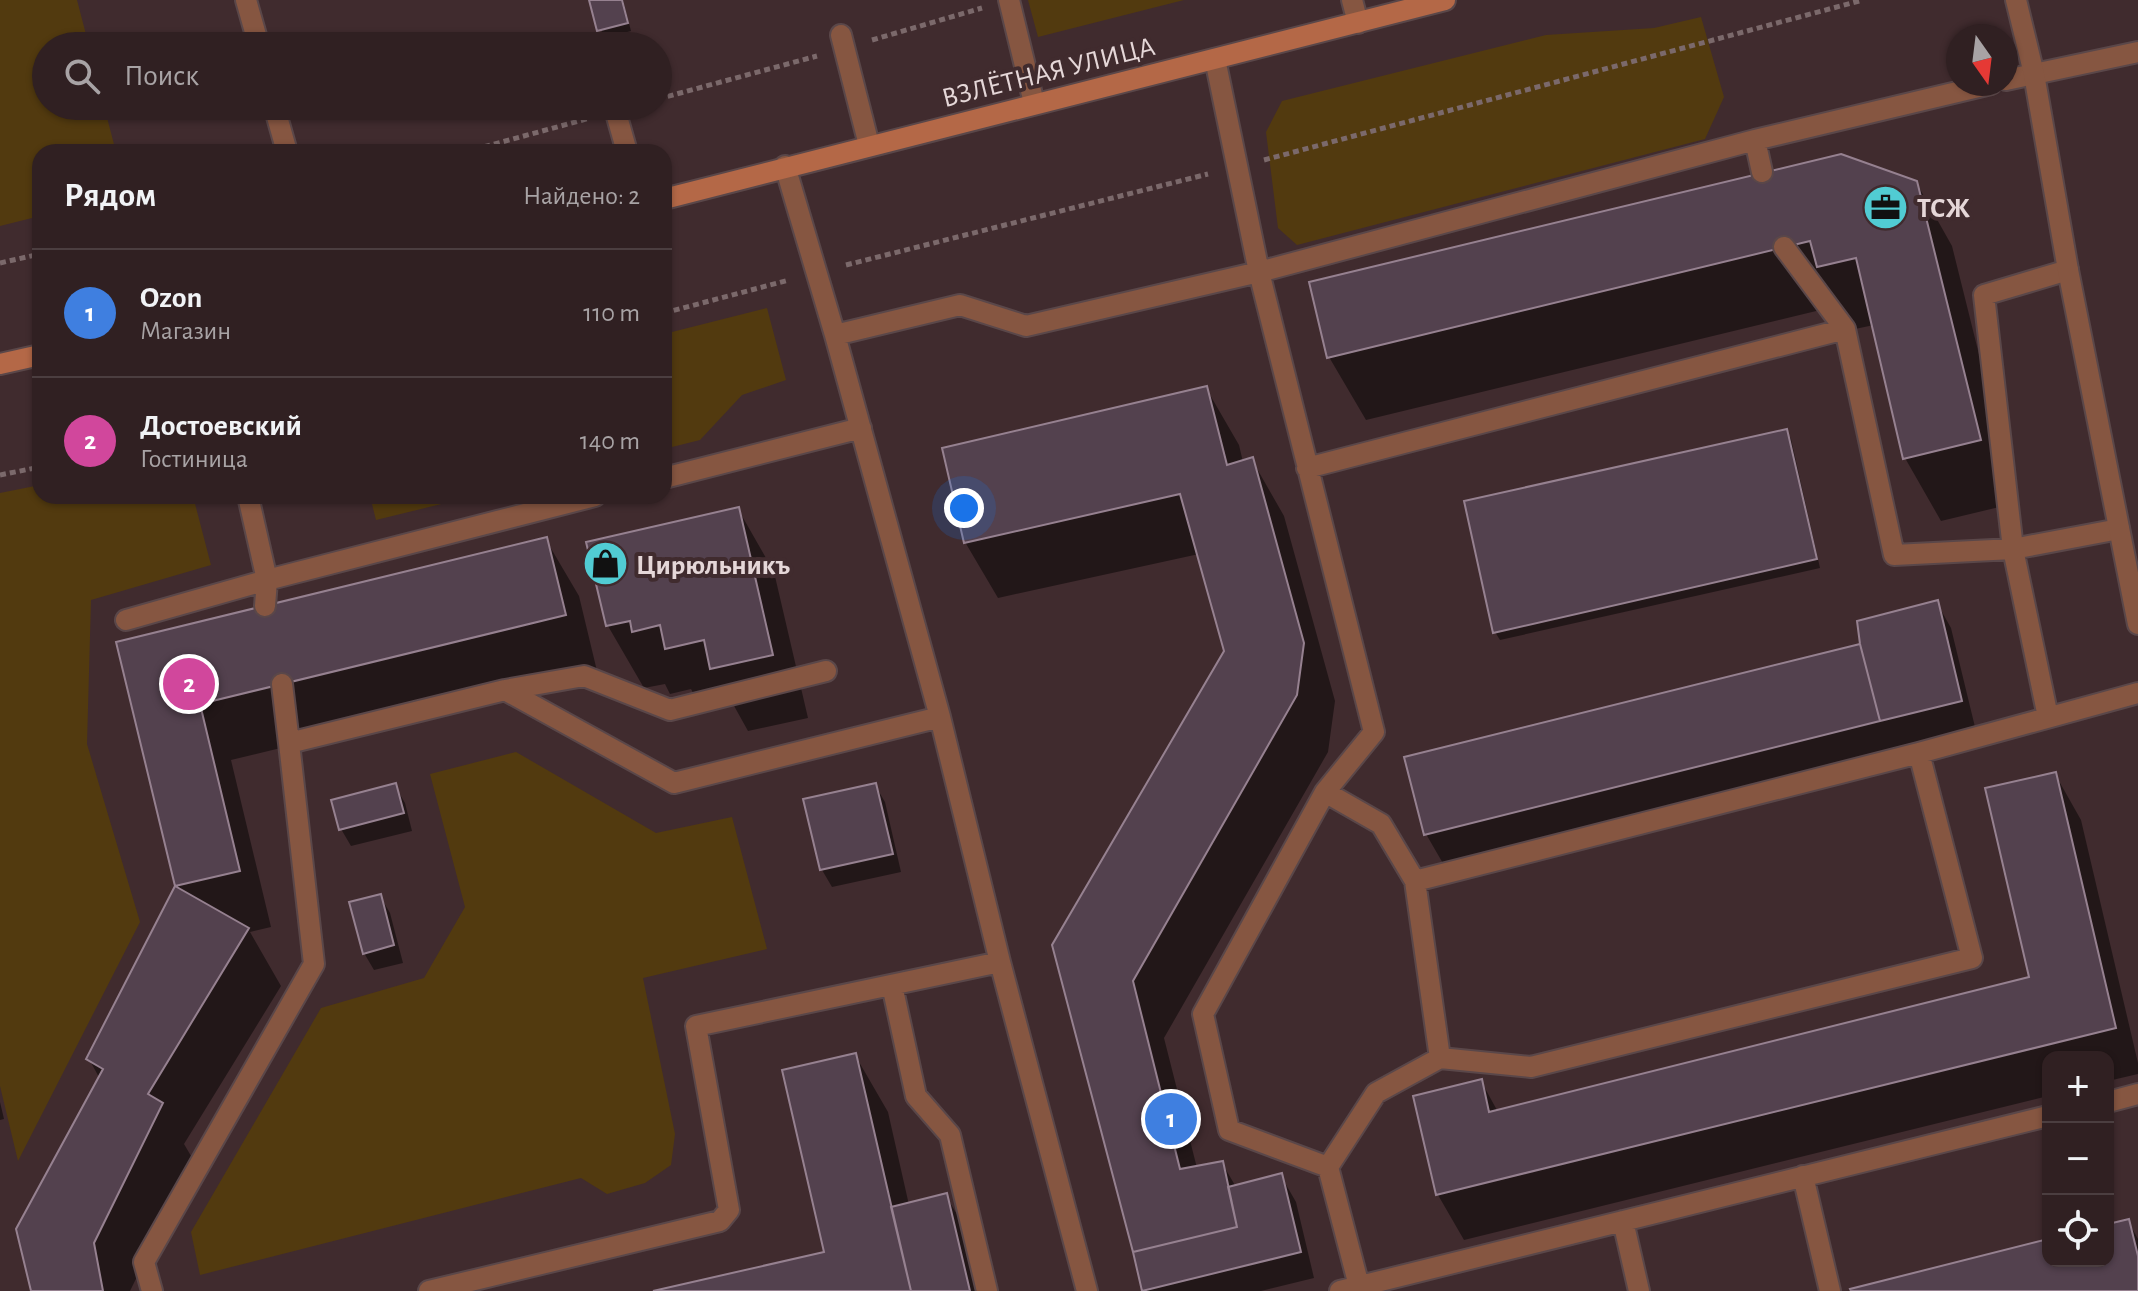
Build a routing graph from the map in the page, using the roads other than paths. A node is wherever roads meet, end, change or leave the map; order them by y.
1 (246, 0) edge
2 (1009, 0) edge
3 (1352, 0) edge
4 (1445, 0) edge
5 (2016, 0) edge
6 (1358, 23) junction
7 (255, 32) edge
8 (841, 35) dead end
9 (2138, 52) edge
10 (1215, 59) junction
11 (2034, 74) junction
12 (2018, 77) edge
13 (1946, 95) edge
14 (1034, 103) junction
15 (278, 120) edge
16 (618, 120) edge
17 (1755, 140) junction
18 (285, 144) edge
19 (625, 144) edge
20 (869, 145) junction
21 (785, 166) junction
22 (1762, 172) dead end
23 (672, 197) edge
24 (1784, 247) dead end
25 (2068, 270) junction
26 (1259, 272) junction
27 (1845, 329) junction
28 (835, 335) junction
29 (32, 357) edge
30 (0, 364) edge
31 (861, 428) junction
32 (1307, 468) junction
33 (672, 476) edge
34 (250, 504) edge
35 (564, 504) edge
36 (2119, 529) junction
37 (2013, 549) junction
38 (267, 580) junction
39 (265, 606) dead end
40 (126, 620) dead end
41 (2138, 624) edge
42 (826, 671) dead end
43 (282, 684) dead end
44 (505, 690) junction
45 (2138, 693) edge
46 (940, 717) junction
47 (2048, 717) junction
48 (289, 743) junction
49 (1919, 753) junction
50 (1325, 792) junction
51 (1415, 881) junction
52 (1000, 962) junction
53 (892, 985) junction
54 (1440, 1058) junction
55 (2138, 1094) edge
56 (2114, 1100) edge
57 (2042, 1117) edge
58 (1328, 1167) junction
59 (1803, 1176) junction
60 (1623, 1221) junction
61 (1350, 1289) edge
62 (152, 1291) edge
63 (429, 1291) edge
64 (987, 1291) edge
65 (1087, 1291) edge
66 (1639, 1291) edge
67 (1830, 1291) edge

1 - 7 street
2 - 14 street
3 - 6 street
4 - 6 main road, ВЗЛЁТНАЯ УЛИЦА
5 - 11 street
6 - 10 main road, ВЗЛЁТНАЯ УЛИЦА
8 - 20 street
9 - 11 street
10 - 14 main road, ВЗЛЁТНАЯ УЛИЦА
10 - 26 street
11 - 12 street
11 - 25 street
13 - 17 street
14 - 20 main road, ВЗЛЁТНАЯ УЛИЦА
15 - 18 street
16 - 19 street
17 - 22 street
17 - 26 street
20 - 21 main road, ВЗЛЁТНАЯ УЛИЦА
21 - 23 main road, ВЗЛЁТНАЯ УЛИЦА
21 - 28 street
24 - 27 street
25 - 36 street
25 - 37 street
26 - 28 street
26 - 32 street
27 - 32 street
27 - 37 street
28 - 31 street
29 - 30 main road
31 - 33 street
31 - 46 street
32 - 50 street
34 - 38 street
35 - 38 street
36 - 37 street
36 - 41 street
37 - 47 street
38 - 39 street
38 - 40 street
42 - 44 street
43 - 48 street
44 - 46 street
44 - 48 street
45 - 47 street
46 - 52 street
47 - 49 street
48 - 62 street
49 - 51 street
49 - 54 street
50 - 51 street
50 - 58 street
51 - 54 street
52 - 53 street
52 - 65 street
53 - 63 street
53 - 64 street
54 - 58 street
55 - 56 street
57 - 59 street
58 - 61 street
59 - 60 street
59 - 67 street
60 - 61 street
60 - 66 street

